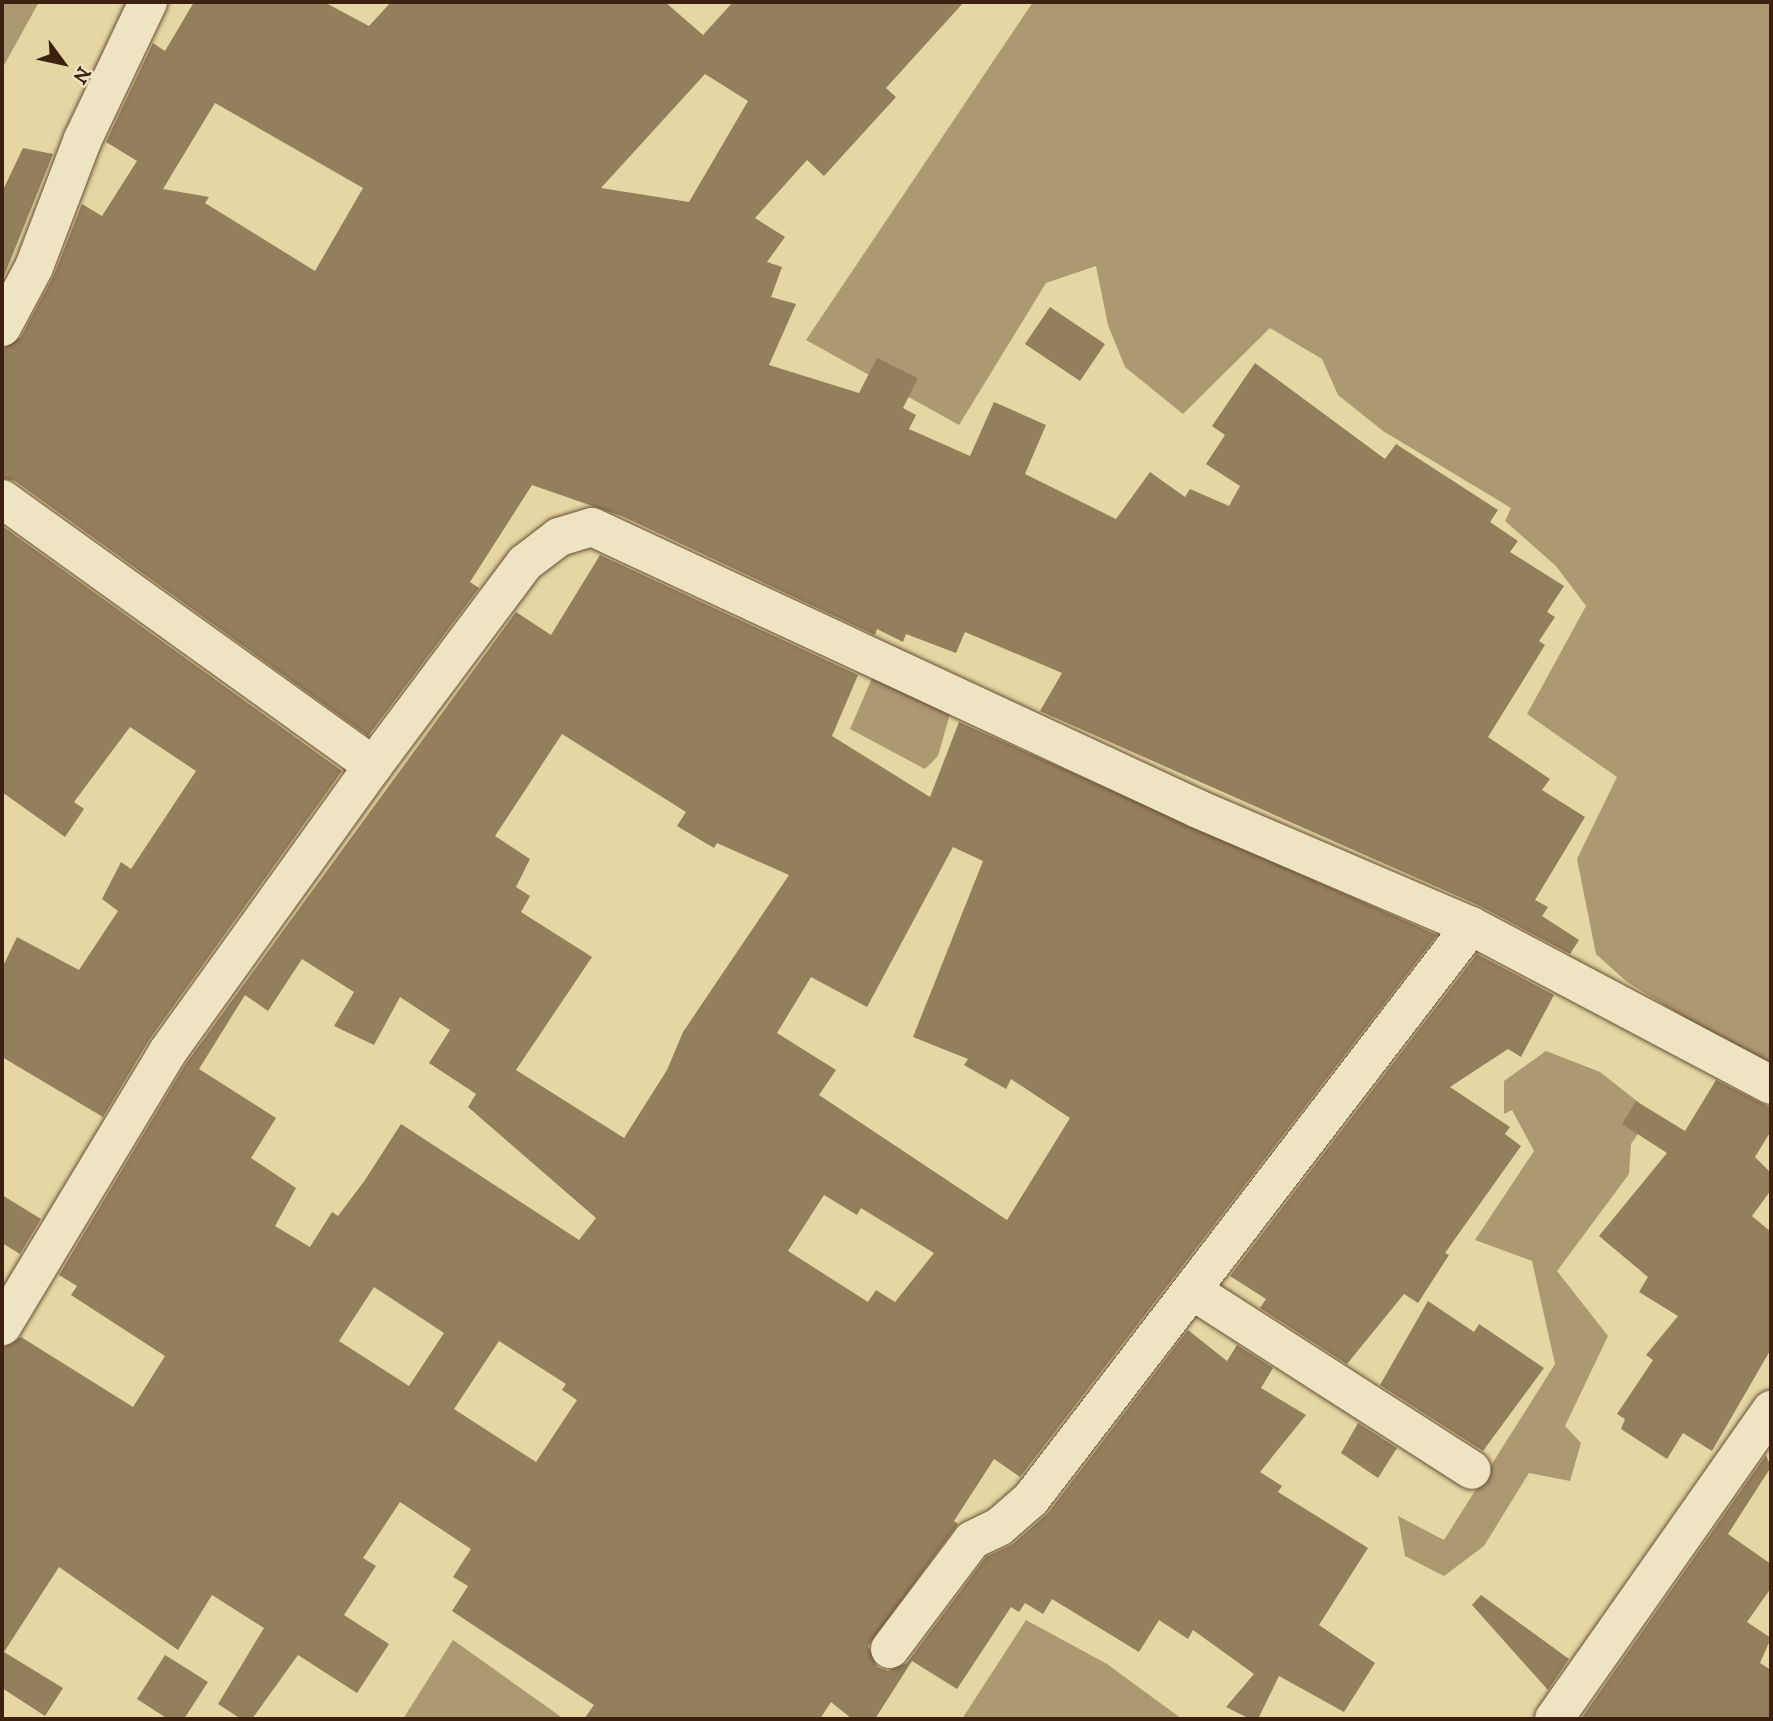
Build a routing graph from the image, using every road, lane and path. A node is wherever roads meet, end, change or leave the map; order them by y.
1 (148, 2) edge
2 (2, 327) edge
3 (2, 499) edge
4 (373, 766) junction
5 (1471, 926) junction
6 (1771, 1085) edge
7 (1194, 1291) junction
8 (2, 1326) edge
9 (1771, 1410) edge
10 (1472, 1470) dead end
11 (890, 1649) dead end
12 (1554, 1719) edge

1 - 2 street
3 - 4 street
4 - 5 street
4 - 8 street
5 - 6 street
5 - 7 street
7 - 10 street
7 - 11 street
9 - 12 street

